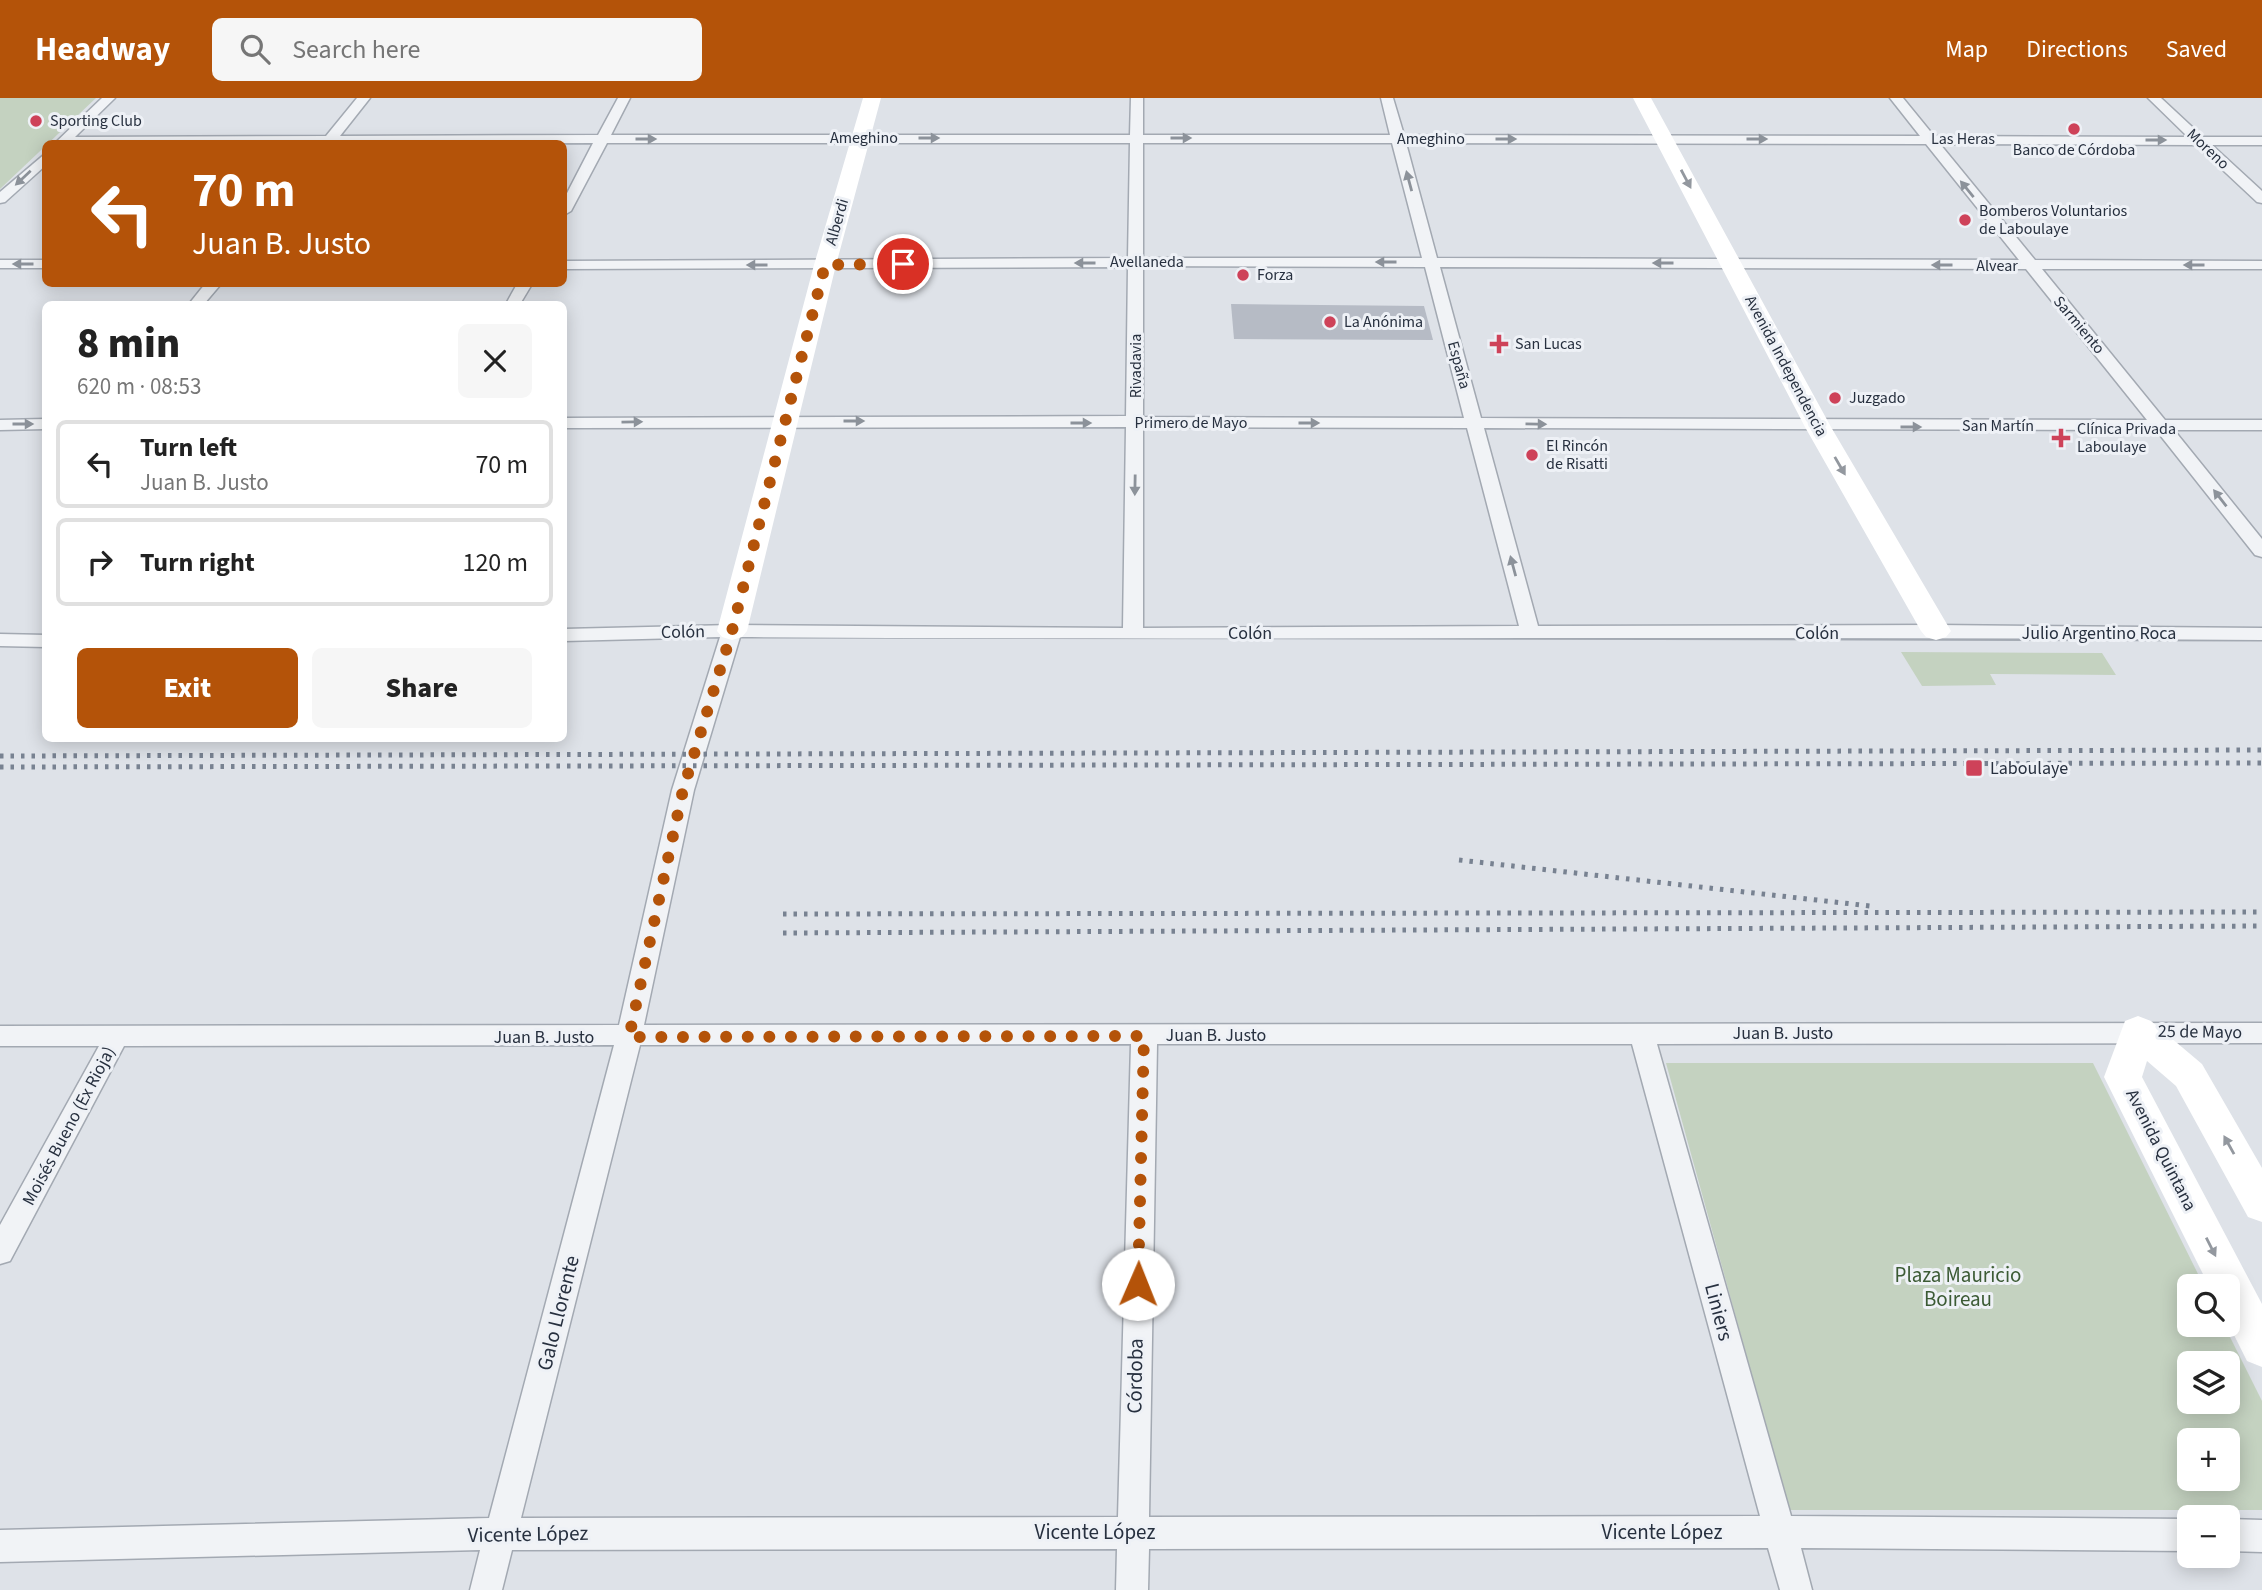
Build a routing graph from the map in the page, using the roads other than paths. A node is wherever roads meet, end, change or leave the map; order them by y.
1 (110, 98) edge
2 (364, 98) edge
3 (624, 98) edge
4 (872, 98) edge
5 (1137, 98) edge
6 (1387, 98) edge
7 (1642, 98) edge
8 (1896, 98) edge
9 (2154, 98) edge
10 (861, 138) junction
11 (1138, 138) junction
12 (602, 139) junction
13 (1398, 139) junction
14 (1665, 139) junction
15 (1927, 139) junction
16 (64, 140) edge
17 (331, 140) edge
18 (511, 140) edge
19 (2198, 141) junction
20 (2262, 141) edge
21 (42, 161) edge
22 (0, 199) edge
23 (2262, 200) edge
24 (567, 205) edge
25 (1137, 262) junction
26 (1431, 262) junction
27 (0, 264) edge
28 (42, 264) edge
29 (1731, 264) junction
30 (567, 265) edge
31 (825, 265) junction
32 (2262, 265) edge
33 (2030, 266) junction
34 (210, 287) edge
35 (199, 301) edge
36 (786, 421) junction
37 (567, 423) edge
38 (1136, 423) junction
39 (1474, 423) junction
40 (0, 425) edge
41 (42, 425) edge
42 (2162, 425) junction
43 (2262, 425) edge
44 (1818, 427) junction
45 (2262, 551) edge
46 (732, 631) junction
47 (1936, 631) junction
48 (1530, 632) junction
49 (1133, 634) junction
50 (2262, 634) edge
51 (567, 635) edge
52 (0, 640) edge
53 (42, 640) edge
54 (2138, 1031) junction
55 (2262, 1033) edge
56 (1642, 1034) junction
57 (117, 1036) junction
58 (1144, 1036) junction
59 (0, 1037) edge
60 (629, 1037) junction
61 (2262, 1205) edge
62 (0, 1252) edge
63 (2262, 1347) edge
64 (1131, 1532) junction
65 (1780, 1532) junction
66 (501, 1534) junction
67 (2177, 1535) edge
68 (2240, 1535) edge
69 (2262, 1535) edge
70 (0, 1546) edge
71 (486, 1590) edge
72 (1132, 1590) edge
73 (1796, 1590) edge

1 - 16 street
2 - 17 street
3 - 12 street
4 - 10 main road, Alberdi
5 - 11 street, Rivadavia
6 - 13 street, España
7 - 14 main road, Avenida Independencia
8 - 15 street, Sarmiento
9 - 19 street, Moreno
10 -> 11 street, Ameghino
12 -> 10 street, Ameghino
10 - 31 main road, Alberdi
11 -> 13 street, Ameghino
11 - 25 street, Rivadavia
12 - 18 street, Ameghino
12 - 24 street
13 -> 14 street, Ameghino
26 -> 13 street, España
14 -> 15 street, Las Heras
14 -> 29 main road, Avenida Independencia
15 -> 19 street, Las Heras
33 -> 15 street, Sarmiento
19 - 20 street, Las Heras
19 - 23 street, Moreno
21 -> 22 street
26 -> 25 street, Avellaneda
25 -> 31 street, Avellaneda
25 - 38 street, Rivadavia
29 -> 26 street, Avellaneda
26 - 39 street, España
28 -> 27 street
33 -> 29 street, Alvear
29 - 44 main road, Avenida Independencia
31 -> 30 street, Avellaneda
31 - 36 main road, Alberdi
32 -> 33 street, Alvear
33 - 42 street, Sarmiento
34 - 35 street
37 -> 36 street, Primero de Mayo
36 -> 38 street, Primero de Mayo
36 - 46 main road, Alberdi
38 -> 39 street, Primero de Mayo
38 -> 49 street, Rivadavia
39 -> 44 street, Primero de Mayo
48 -> 39 street, España
40 -> 41 street
42 - 43 street, San Martín
44 -> 42 street, San Martín
45 -> 42 street, Sarmiento
44 -> 47 main road, Avenida Independencia
46 - 49 street, Colón
46 - 51 street, Colón
46 - 60 street, Galo Llorente
47 - 48 street, Colón
47 - 50 street, Julio Argentino Roca
48 - 49 street, Colón
52 - 53 street
54 - 55 street, 25 de Mayo
54 - 56 street, Juan B. Justo
61 -> 54 main road
54 -> 63 main road, Avenida Quintana
56 - 58 street, Juan B. Justo
56 - 65 street, Liniers
57 - 59 street, Juan B. Justo
57 - 60 street, Juan B. Justo
57 - 62 street, Moisés Bueno (Ex Rioja)
58 - 60 street, Juan B. Justo
58 - 64 street, Córdoba
60 - 66 street, Galo Llorente
64 - 65 street, Vicente López
64 - 66 street, Vicente López
64 - 72 street, Córdoba
65 - 67 street, Vicente López
65 - 73 street, Liniers
66 - 70 street, Vicente López
66 - 71 street, Galo Llorente
68 - 69 street

